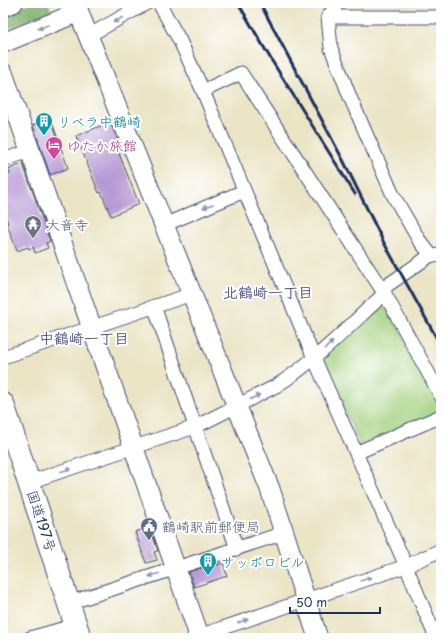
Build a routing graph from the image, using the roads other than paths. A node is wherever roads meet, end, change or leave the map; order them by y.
1 (13, 3) edge
2 (147, 3) edge
3 (159, 3) edge
4 (335, 3) edge
5 (3, 7) edge
6 (77, 8) edge
7 (328, 17) junction
8 (441, 17) edge
9 (88, 36) junction
10 (3, 43) edge
11 (3, 73) edge
12 (203, 91) junction
13 (30, 151) junction
14 (3, 160) edge
15 (244, 191) junction
16 (164, 225) junction
17 (436, 256) edge
18 (383, 291) junction
19 (192, 294) junction
20 (154, 306) junction
21 (92, 327) junction
22 (3, 357) edge
23 (314, 358) junction
24 (441, 396) edge
25 (3, 404) edge
26 (237, 406) junction
27 (441, 416) edge
28 (195, 427) junction
29 (134, 447) junction
30 (356, 453) junction
31 (29, 482) junction
32 (284, 533) junction
33 (237, 549) junction
34 (441, 550) edge
35 (406, 566) junction
36 (176, 568) junction
37 (305, 600) junction
38 (68, 603) junction
39 (78, 631) edge
40 (198, 637) edge
41 (30, 638) edge
42 (318, 638) edge
43 (436, 638) edge

1 - 5 street
2 -> 9 street
3 - 12 street
4 - 7 street
6 - 9 street
6 -> 10 street
7 - 8 street
7 - 17 street
9 - 16 street
11 - 13 street
12 - 15 street
12 - 18 street
13 - 14 street
13 - 21 street
15 -> 16 street
15 - 23 street
16 - 19 street
17 - 18 street
23 -> 18 street
18 - 24 street
19 - 20 street
19 - 26 street
20 - 21 street
20 - 28 street
21 - 22 street
21 - 29 street
26 -> 23 street
23 - 30 street
25 - 31 highway, 国道197号
26 - 28 street
26 - 32 street
27 - 30 street
28 - 29 street
28 - 33 street
31 -> 29 street
29 - 36 street
30 - 35 street
31 - 38 highway, 国道197号
32 - 33 street
32 - 37 street
33 - 36 street
34 - 35 street
37 -> 35 street
35 - 43 street
36 -> 38 street
36 - 40 street
40 -> 37 street
37 - 42 street
38 - 39 highway, 国道197号
39 - 41 street

